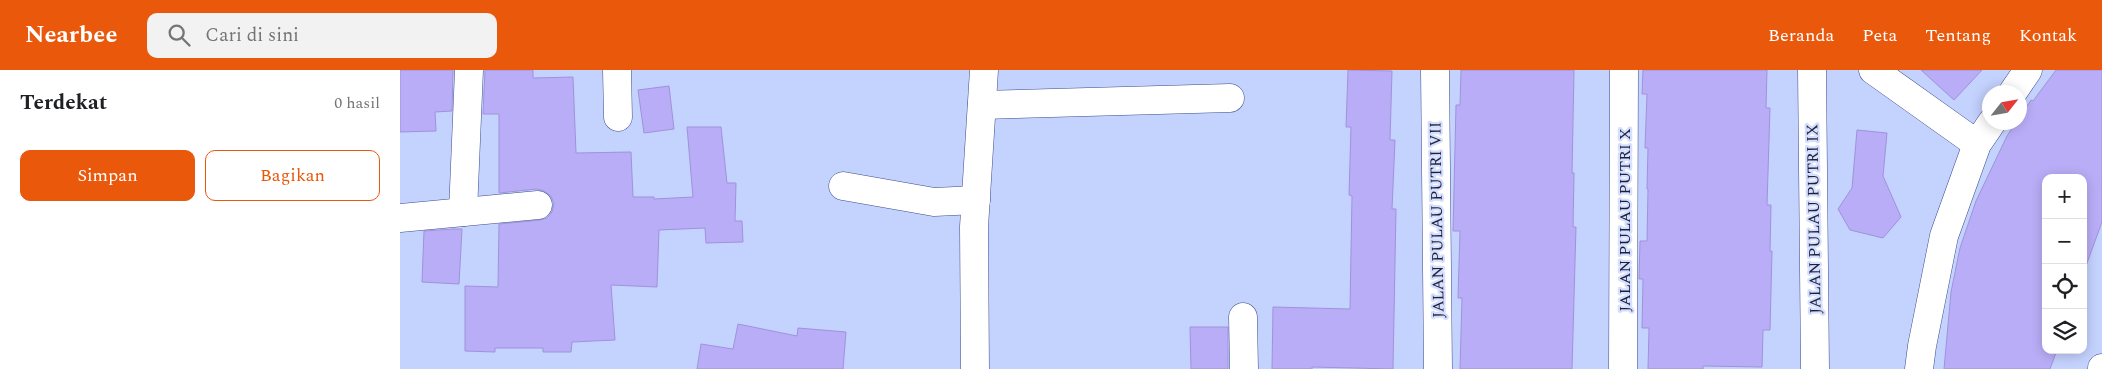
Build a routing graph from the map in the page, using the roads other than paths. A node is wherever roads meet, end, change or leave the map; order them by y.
1 (469, 70) edge
2 (618, 70) edge
3 (984, 70) edge
4 (1435, 70) edge
5 (1624, 70) edge
6 (1812, 70) edge
7 (1873, 70) edge
8 (2028, 70) edge
9 (2018, 85) edge
10 (1230, 98) dead end
11 (982, 106) junction
12 (618, 116) dead end
13 (1985, 133) edge
14 (843, 186) dead end
15 (976, 200) junction
16 (538, 204) dead end
17 (464, 212) junction
18 (400, 218) edge
19 (1243, 317) dead end
20 (975, 369) edge
21 (1244, 369) edge
22 (1438, 369) edge
23 (1623, 369) edge
24 (1815, 369) edge
25 (1919, 369) edge

1 - 17 street
2 - 12 street
3 - 11 street
4 - 22 street, JALAN PULAU PUTRI VII
5 - 23 street, JALAN PULAU PUTRI X
6 - 24 street, JALAN PULAU PUTRI IX
7 - 13 street
8 - 9 street
10 - 11 street
11 - 15 street
13 - 25 street
14 - 15 street
15 - 20 street
16 - 17 street
17 - 18 street
19 - 21 street

